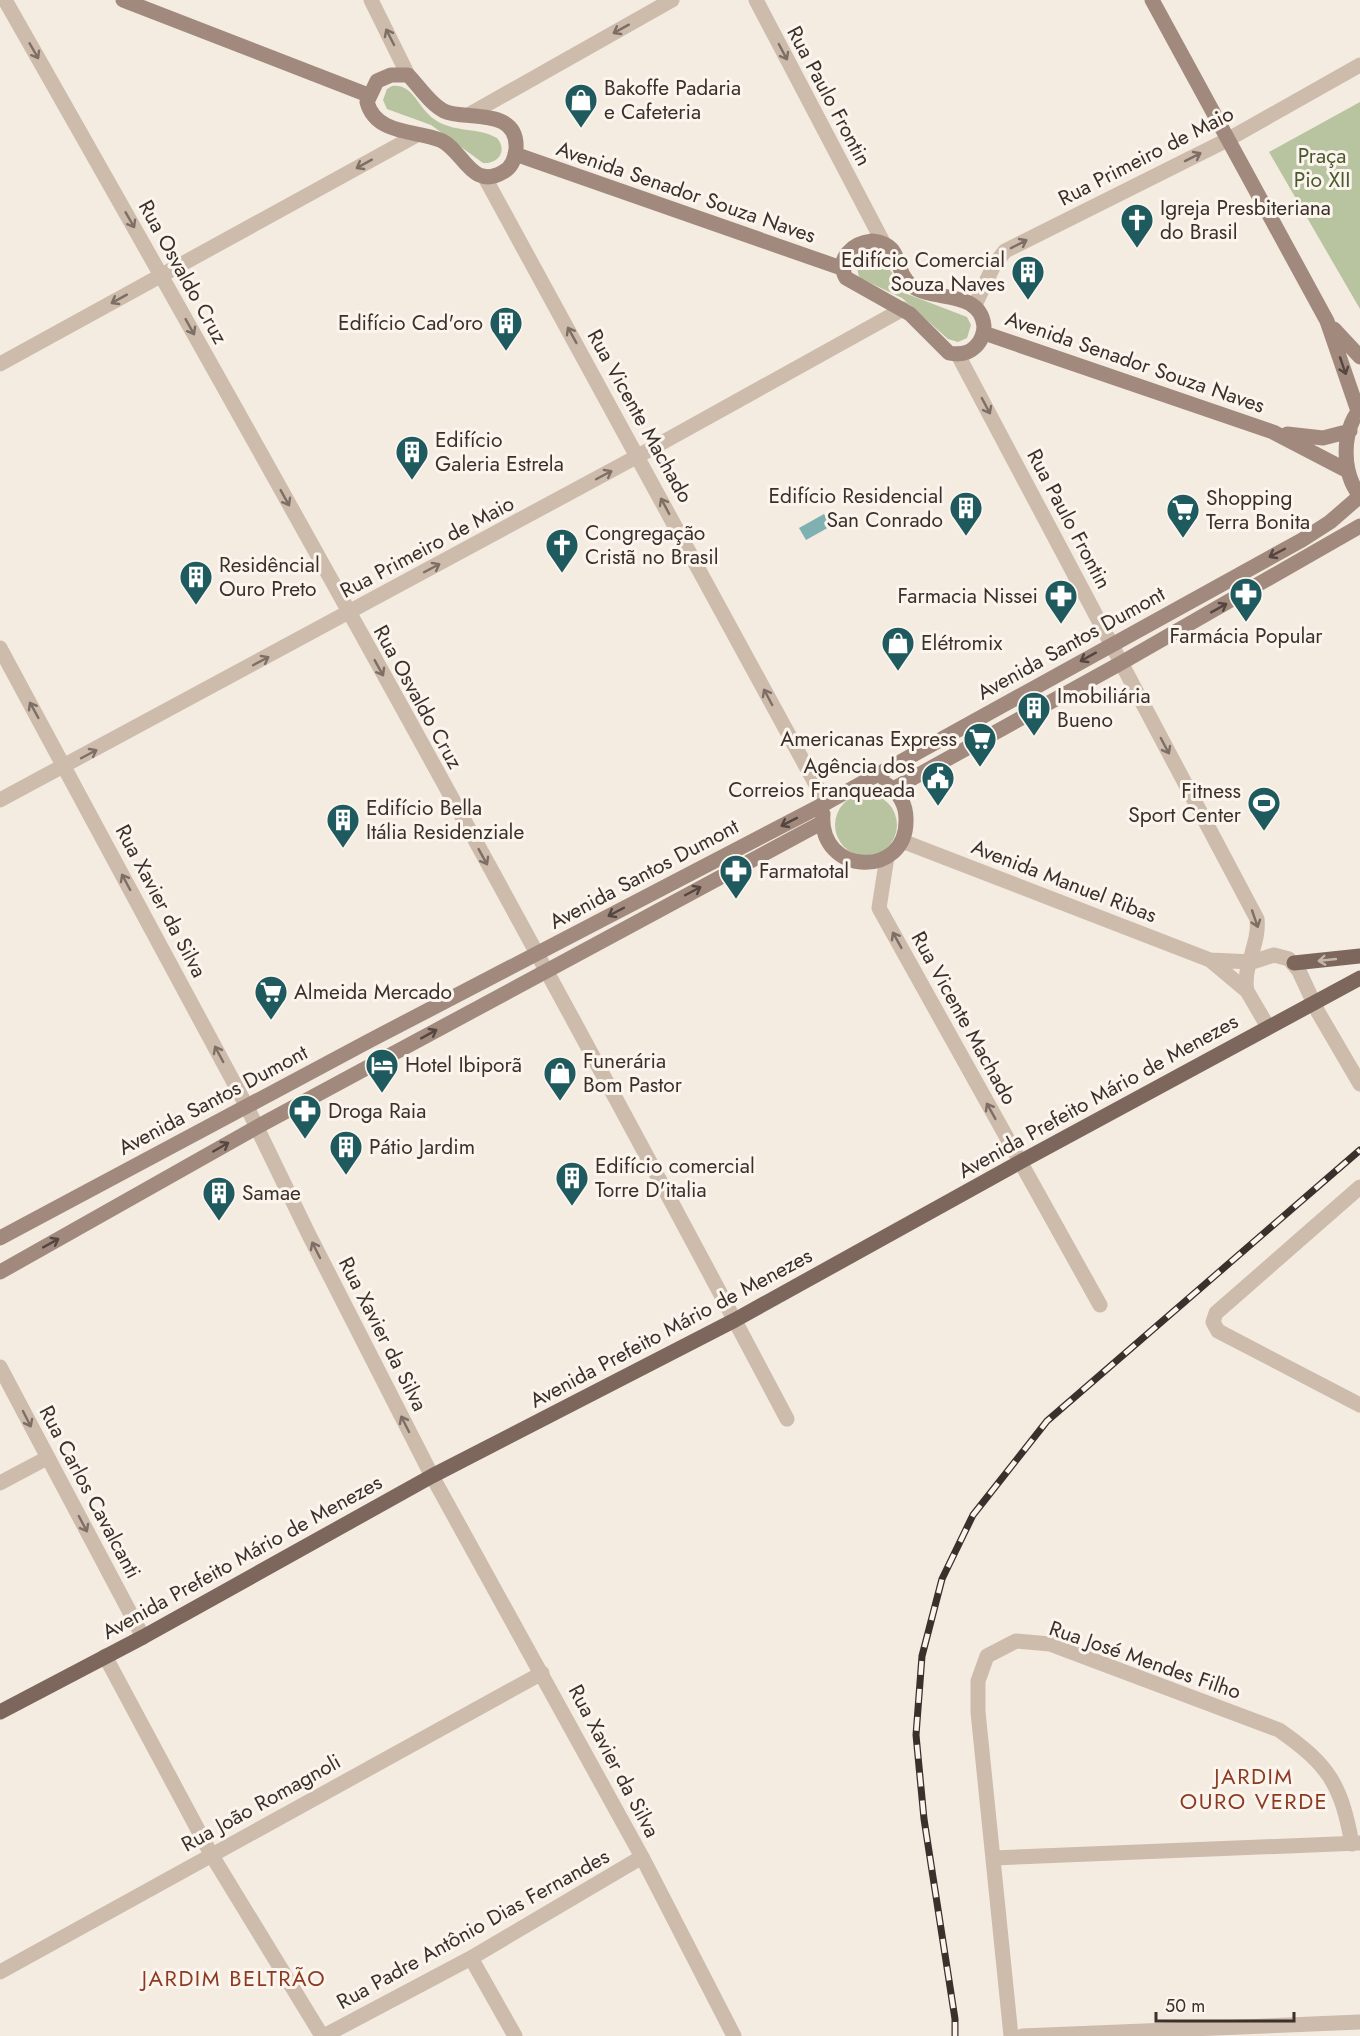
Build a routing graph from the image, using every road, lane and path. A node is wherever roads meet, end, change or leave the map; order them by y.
1 (5, 0) edge
2 (123, 0) edge
3 (371, 0) edge
4 (672, 0) edge
5 (756, 0) edge
6 (1152, 0) edge
7 (1360, 65) edge
8 (408, 75) junction
9 (368, 95) junction
10 (470, 114) junction
11 (415, 136) junction
12 (1227, 140) junction
13 (515, 154) junction
14 (484, 177) junction
15 (883, 242) junction
16 (844, 269) junction
17 (162, 276) junction
18 (974, 306) junction
19 (903, 309) junction
20 (1327, 321) junction
21 (984, 333) junction
22 (958, 355) junction
23 (1360, 357) edge
24 (0, 364) edge
25 (1359, 410) edge
26 (1350, 431) junction
27 (1273, 432) junction
28 (638, 456) junction
29 (1348, 471) junction
30 (1360, 496) edge
31 (1360, 526) edge
32 (348, 614) junction
33 (1112, 645) junction
34 (0, 648) edge
35 (1121, 663) junction
36 (65, 767) junction
37 (872, 778) junction
38 (893, 789) junction
39 (0, 800) edge
40 (826, 803) junction
41 (822, 822) junction
42 (902, 841) junction
43 (887, 857) junction
44 (537, 954) junction
45 (1360, 956) edge
46 (1210, 960) junction
47 (1252, 962) junction
48 (1294, 963) junction
49 (545, 970) junction
50 (1360, 978) edge
51 (1247, 991) junction
52 (1314, 1003) junction
53 (1268, 1027) junction
54 (369, 1041) junction
55 (379, 1061) junction
56 (1360, 1084) edge
57 (246, 1105) junction
58 (257, 1127) junction
59 (1020, 1162) junction
60 (1360, 1187) edge
61 (89, 1191) junction
62 (104, 1214) junction
63 (0, 1238) edge
64 (0, 1272) edge
65 (1100, 1305) dead end
66 (735, 1320) junction
67 (0, 1367) edge
68 (1360, 1405) edge
69 (787, 1419) dead end
70 (47, 1458) junction
71 (432, 1476) junction
72 (0, 1483) edge
73 (142, 1636) junction
74 (105, 1656) junction
75 (542, 1672) junction
76 (0, 1712) edge
77 (1356, 1844) edge
78 (211, 1854) junction
79 (642, 1857) junction
80 (993, 1858) junction
81 (471, 1958) junction
82 (0, 1972) edge
83 (1360, 2022) edge
84 (323, 2036) edge
85 (514, 2036) edge
86 (734, 2036) edge
87 (1011, 2036) edge
88 (1022, 2036) edge

1 -> 17 street, Rua Osvaldo Cruz
2 - 9 main road
8 -> 3 street
4 -> 10 street
5 -> 15 street, Rua Paulo Frontin
6 - 12 main road
7 - 12 street, Rua Primeiro de Maio
8 - 9 main road
8 - 10 main road
9 - 11 main road
10 - 13 main road
11 - 14 main road
11 -> 17 street
18 -> 12 street, Rua Primeiro de Maio
12 - 20 main road
13 - 14 main road
13 - 16 main road, Avenida Senador Souza Naves
28 -> 14 street, Rua Vicente Machado
15 - 16 main road
15 - 18 main road
16 - 19 main road
17 -> 24 street
17 -> 32 street, Rua Osvaldo Cruz
18 - 21 main road
19 - 22 main road
19 - 28 street, Rua Primeiro de Maio
20 - 23 main road
20 -> 25 main road
21 - 22 main road
21 - 27 main road, Avenida Senador Souza Naves
22 -> 33 street, Rua Paulo Frontin
25 - 26 main road
26 - 27 main road
26 - 29 main road
27 - 29 main road
32 -> 28 street, Rua Primeiro de Maio
40 -> 28 street, Rua Vicente Machado
29 - 30 main road
30 -> 33 main road, Avenida Santos Dumont
35 -> 31 main road, Avenida Santos Dumont
36 -> 32 street, Rua Primeiro de Maio
32 -> 44 street, Rua Osvaldo Cruz
33 - 35 street, Rua Paulo Frontin
33 -> 37 main road, Avenida Santos Dumont
36 -> 34 street, Rua Xavier da Silva
35 - 38 main road, Avenida Santos Dumont
35 -> 47 street, Rua Paulo Frontin
36 - 39 street, Rua Primeiro de Maio
57 -> 36 street, Rua Xavier da Silva
37 - 38 main road
37 - 40 main road, Avenida Santos Dumont
38 - 42 main road
40 - 41 main road
40 -> 44 main road, Avenida Santos Dumont
41 - 43 main road
49 -> 41 main road, Avenida Santos Dumont
42 - 43 main road
42 - 46 street, Avenida Manuel Ribas
59 -> 43 street, Rua Vicente Machado
44 - 49 street, Rua Osvaldo Cruz
44 - 54 main road, Avenida Santos Dumont
45 -> 48 main road
46 - 47 street, Avenida Manuel Ribas
46 - 51 street, Avenida Manuel Ribas
47 - 48 street, Avenida Manuel Ribas
47 - 51 street
48 - 52 street
55 -> 49 main road, Avenida Santos Dumont
49 - 66 street, Rua Osvaldo Cruz
50 - 52 main road, Avenida Prefeito Mário de Menezes
51 - 53 street, Avenida Manuel Ribas
52 - 53 main road, Avenida Prefeito Mário de Menezes
52 - 56 street
53 - 59 main road, Avenida Prefeito Mário de Menezes
54 - 55 main road
54 - 57 main road, Avenida Santos Dumont
55 - 58 main road, Avenida Santos Dumont
57 - 58 street, Rua Xavier da Silva
57 - 61 main road, Avenida Santos Dumont
62 -> 58 main road, Avenida Santos Dumont
71 -> 58 street, Rua Xavier da Silva
59 - 65 street, Rua Vicente Machado
59 - 66 main road, Avenida Prefeito Mário de Menezes
60 - 68 street
61 - 62 main road
61 - 63 main road, Avenida Santos Dumont
64 -> 62 main road, Avenida Santos Dumont
66 - 69 street, Rua Osvaldo Cruz
66 - 71 main road, Avenida Prefeito Mário de Menezes
67 -> 70 street, Rua Carlos Cavalcanti
70 - 72 street
70 -> 73 street, Rua Carlos Cavalcanti
71 - 73 main road, Avenida Prefeito Mário de Menezes
71 - 75 street, Rua Xavier da Silva
73 - 74 main road, Avenida Prefeito Mário de Menezes
74 - 76 main road, Avenida Prefeito Mário de Menezes
74 - 78 street
75 - 78 street, Rua João Romagnoli
75 - 79 street, Rua Xavier da Silva
77 - 80 street
77 - 80 street, Rua José Mendes Filho
78 - 82 street, Rua João Romagnoli
78 - 84 street
79 - 81 street, Rua Padre Antônio Dias Fernandes
79 - 86 street, Rua Xavier da Silva
80 - 87 street, Rua José Mendes Filho
81 - 84 street, Rua Padre Antônio Dias Fernandes
81 - 85 street
83 - 88 street

